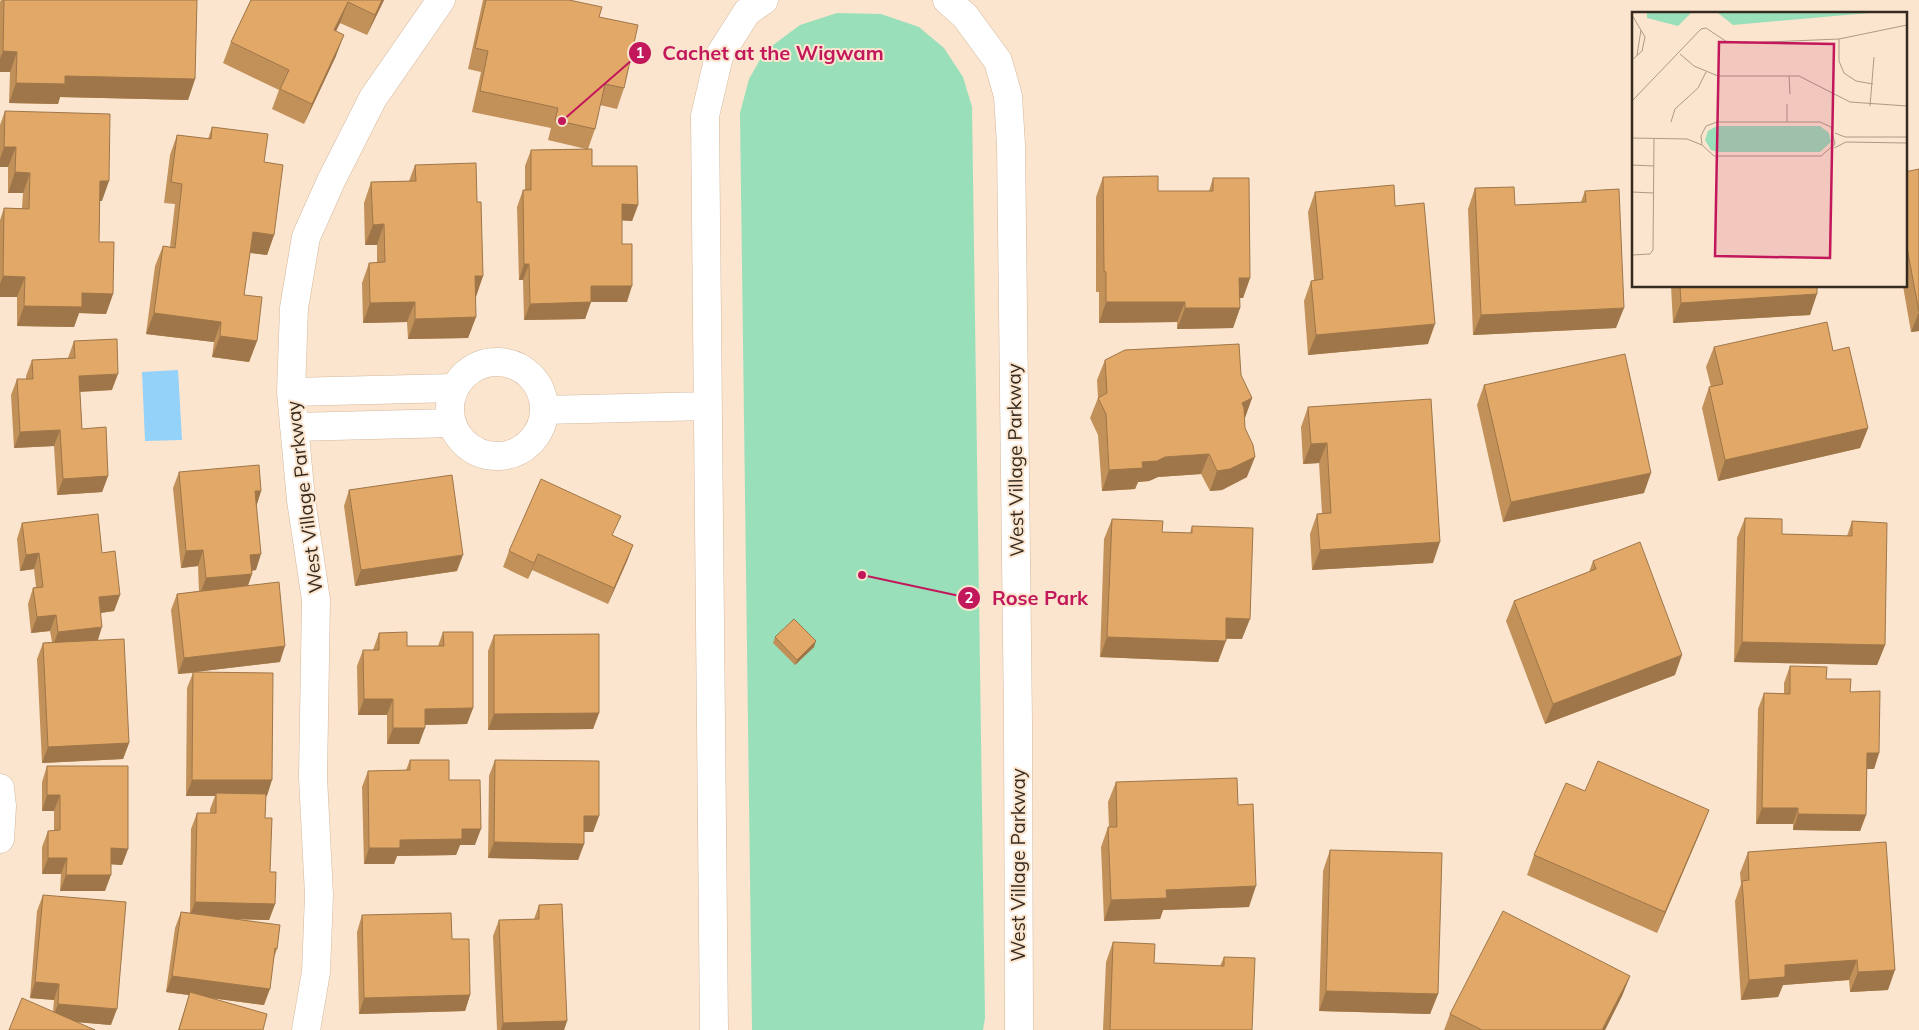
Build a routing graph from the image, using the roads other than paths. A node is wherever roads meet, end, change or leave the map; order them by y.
1 (441, 0) edge
2 (764, 0) edge
3 (947, 0) edge
4 (454, 388) junction
5 (291, 392) junction
6 (708, 406) junction
7 (544, 410) junction
8 (452, 423) junction
9 (294, 427) junction
10 (0, 788) edge
11 (0, 838) edge
12 (306, 1030) edge
13 (714, 1030) edge
14 (1019, 1030) edge

1 - 5 street, West Village Parkway
2 - 6 street
3 - 14 street, West Village Parkway
4 - 5 street
4 - 7 street
4 - 8 street
5 - 9 street, West Village Parkway
6 - 7 street
6 - 13 street
7 - 8 street
8 - 9 street
9 - 12 street, West Village Parkway
10 - 11 street

